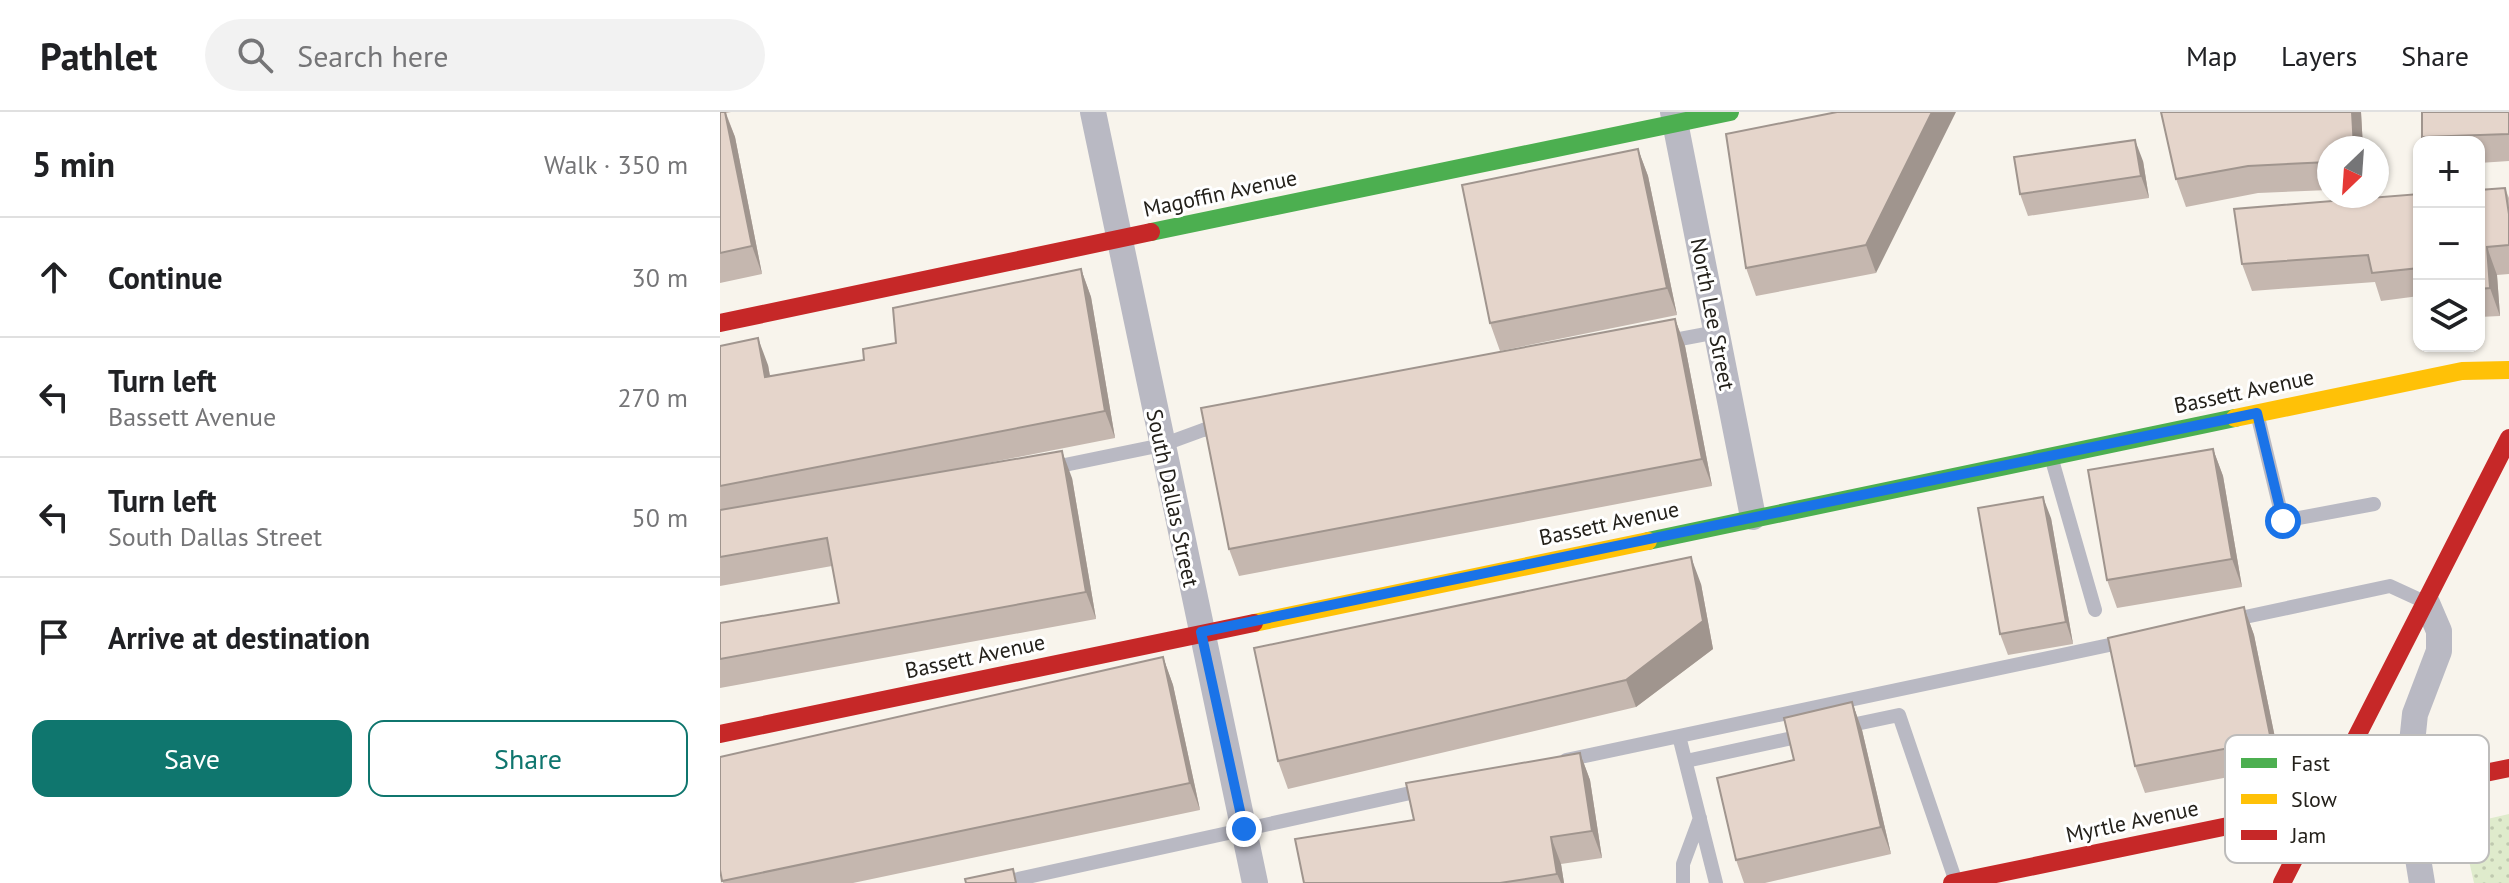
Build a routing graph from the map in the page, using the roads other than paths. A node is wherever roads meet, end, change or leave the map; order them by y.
1 (1093, 112) edge
2 (1730, 112) edge
3 (1674, 118) edge
4 (1119, 240) junction
5 (720, 323) edge
6 (1717, 332) junction
7 (1655, 344) edge
8 (2509, 370) edge
9 (2257, 413) junction
10 (1234, 424) edge
11 (2507, 444) edge
12 (1162, 445) junction
13 (2051, 455) junction
14 (1040, 470) edge
15 (2374, 504) dead end
16 (1753, 517) junction
17 (2427, 603) junction
18 (2095, 610) dead end
19 (2220, 622) edge
20 (1201, 632) junction
21 (2143, 638) edge
22 (720, 734) edge
23 (2357, 735) edge
24 (2413, 735) edge
25 (1679, 736) junction
26 (1686, 761) junction
27 (1555, 763) edge
28 (2509, 768) edge
29 (2489, 773) edge
30 (1446, 786) edge
31 (1700, 817) junction
32 (2225, 827) edge
33 (1244, 829) junction
34 (2292, 863) edge
35 (2419, 863) edge
36 (1000, 883) edge
37 (1255, 883) edge
38 (1683, 883) edge
39 (1716, 883) edge
40 (1954, 883) edge
41 (2282, 883) edge
42 (2422, 883) edge

1 - 4 street, South Dallas Street
2 - 3 street, Magoffin Avenue
3 - 4 street, Magoffin Avenue
3 - 6 street, North Lee Street
4 - 5 street, Magoffin Avenue
4 - 12 street, South Dallas Street
6 - 7 lane
6 - 16 street, North Lee Street
8 - 9 street, Bassett Avenue
9 - 13 street, Bassett Avenue
9 - 15 lane
10 - 12 lane
11 - 17 street
12 - 14 lane
12 - 20 street, South Dallas Street
13 - 16 street, Bassett Avenue
13 - 18 lane
16 - 20 street, Bassett Avenue
17 - 19 lane
17 - 23 street
17 - 24 street
20 - 22 street, Bassett Avenue
20 - 33 street, South Dallas Street
21 - 25 lane
25 - 26 lane
25 - 27 lane
26 - 31 lane
26 - 40 lane
28 - 29 street, Myrtle Avenue
30 - 33 lane
31 - 38 lane
31 - 39 lane
32 - 40 street, Myrtle Avenue
33 - 36 lane
33 - 37 street, South Dallas Street
34 - 41 street
35 - 42 street

